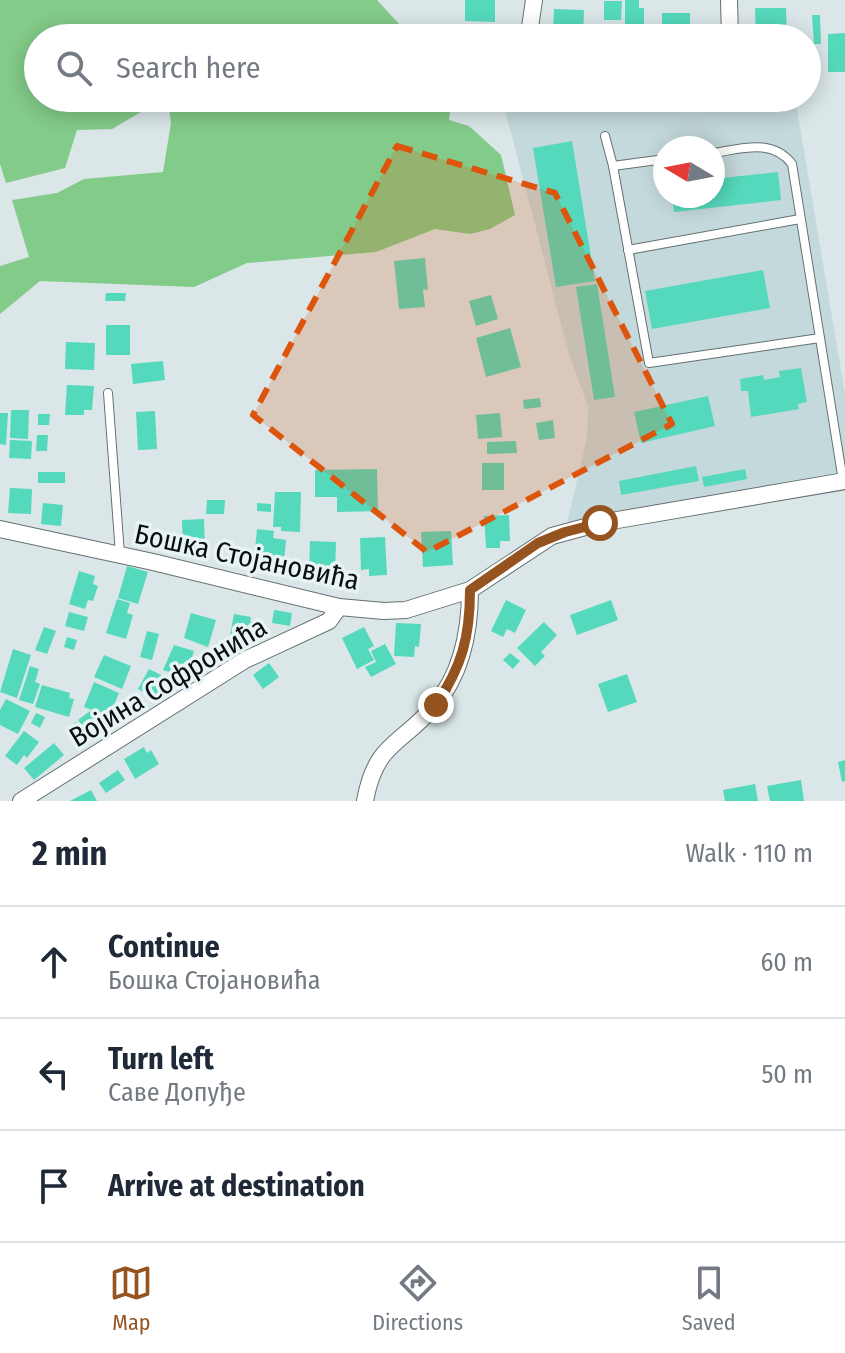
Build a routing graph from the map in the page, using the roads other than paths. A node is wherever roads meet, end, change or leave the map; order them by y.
1 (534, 0) edge
2 (729, 0) edge
3 (530, 24) edge
4 (730, 24) edge
5 (605, 136) dead end
6 (725, 151) edge
7 (653, 161) edge
8 (613, 166) junction
9 (800, 219) junction
10 (628, 250) junction
11 (820, 338) junction
12 (108, 393) dead end
13 (844, 482) edge
14 (0, 529) edge
15 (120, 555) junction
16 (470, 590) junction
17 (339, 607) junction
18 (21, 801) edge
19 (365, 801) edge

1 - 3 street
2 - 4 street
5 - 8 lane
6 - 9 lane
7 - 8 lane
8 - 10 lane
9 - 10 lane
9 - 11 lane
10 - 11 lane
11 - 13 lane
12 - 15 lane
13 - 16 street, Бошка Стојановића
14 - 15 street, Бошка Стојановића
15 - 17 street, Бошка Стојановића
16 - 17 street, Бошка Стојановића
16 - 19 street
17 - 18 street, Војина Софронића

